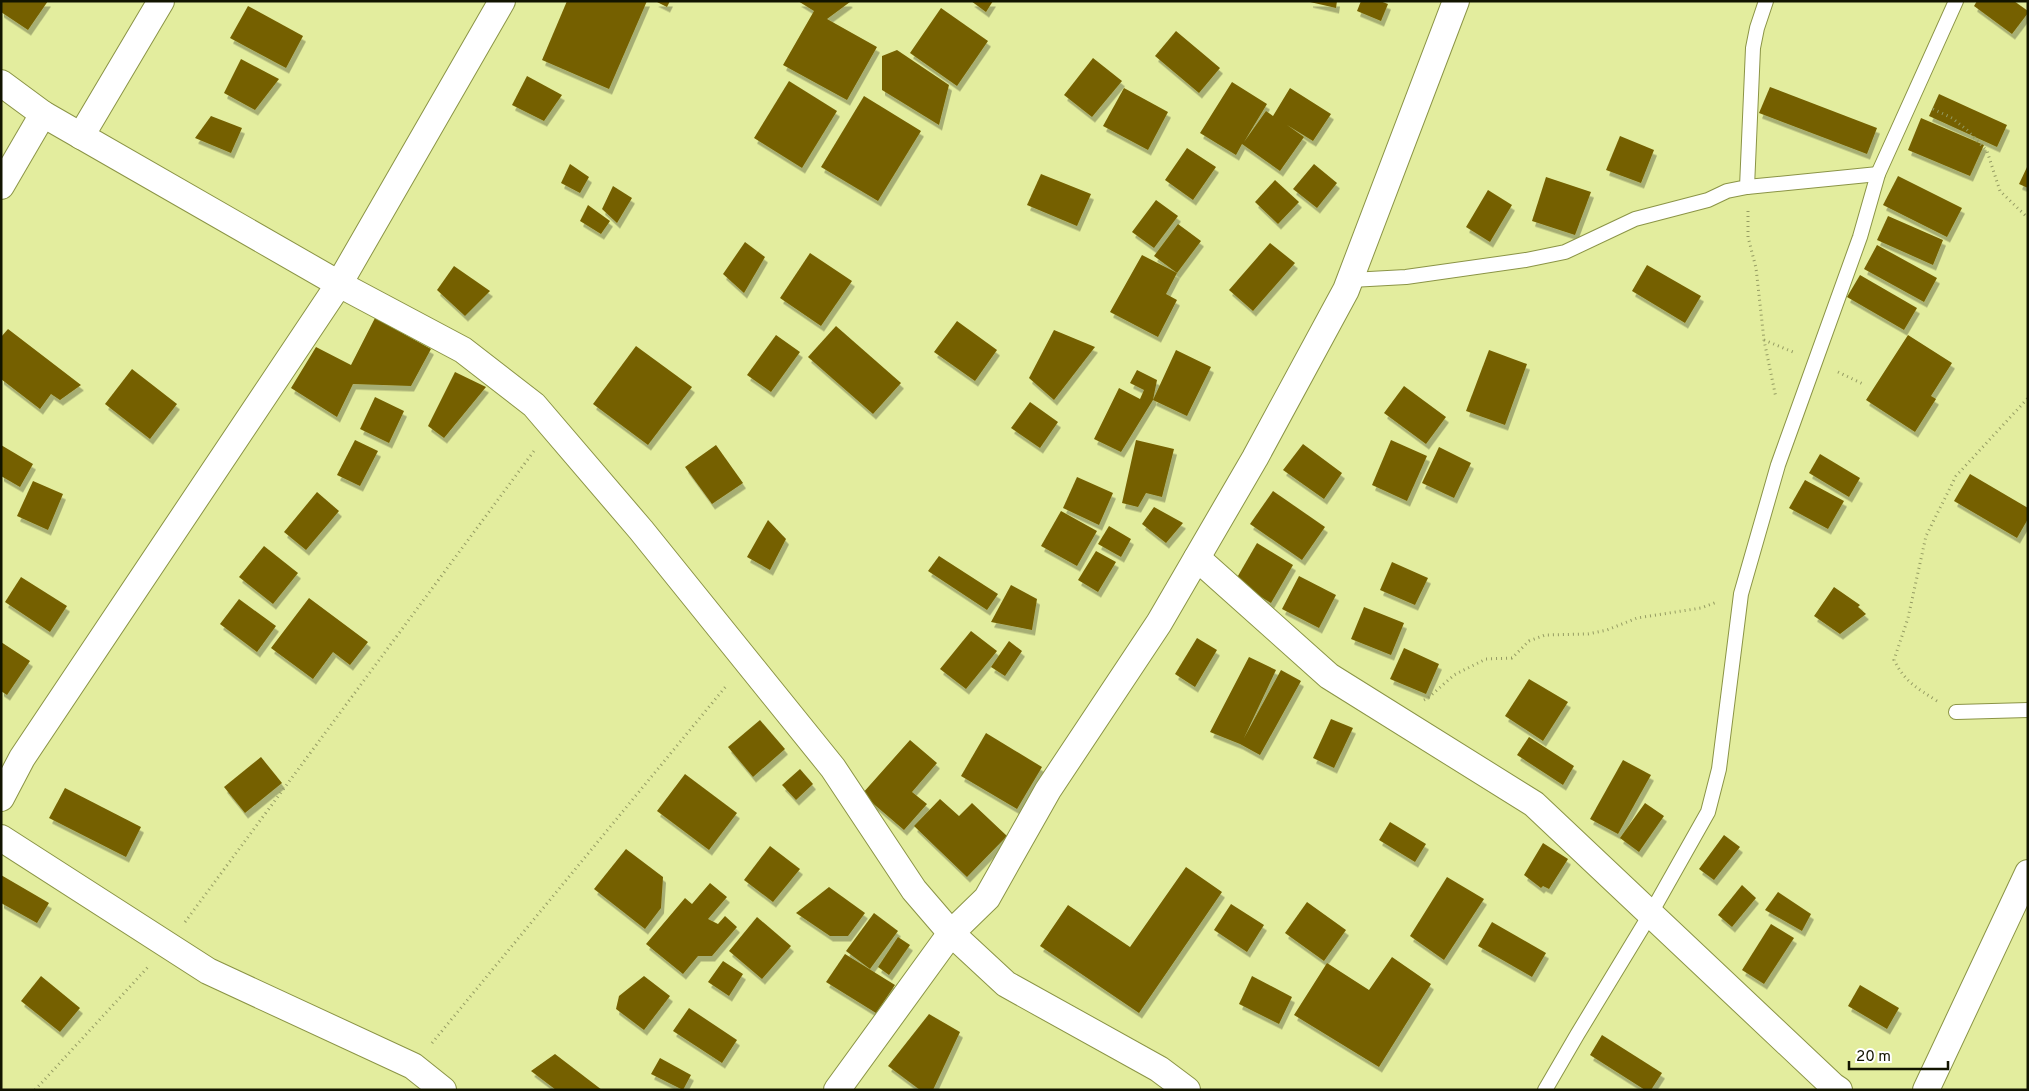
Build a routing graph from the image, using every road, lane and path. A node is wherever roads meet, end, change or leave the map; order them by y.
1 (161, 1) edge
2 (502, 1) edge
3 (1456, 1) edge
4 (1766, 1) edge
5 (1956, 1) edge
6 (1, 83) edge
7 (1912, 100) junction
8 (42, 114) junction
9 (80, 136) junction
10 (1878, 174) junction
11 (1, 186) edge
12 (1747, 187) junction
13 (2028, 218) edge
14 (1351, 280) junction
15 (339, 284) junction
16 (2028, 398) edge
17 (1777, 405) dead end
18 (552, 426) junction
19 (1196, 558) junction
20 (1741, 594) junction
21 (747, 660) junction
22 (2028, 710) edge
23 (1956, 712) joint
24 (1389, 714) junction
25 (1, 798) edge
26 (1, 838) edge
27 (2028, 873) edge
28 (1652, 913) junction
29 (951, 933) junction
30 (168, 945) junction
31 (413, 1066) junction
32 (35, 1090) edge
33 (443, 1090) edge
34 (837, 1090) edge
35 (1187, 1090) edge
36 (1545, 1090) edge
37 (1839, 1090) edge
38 (1926, 1090) edge

1 - 9 street
2 - 15 street
3 - 14 street
4 - 12 lane
5 - 7 lane
6 - 8 street
7 - 10 lane
7 - 13 path
8 - 9 street
8 - 11 street
9 - 15 street
10 - 12 lane
10 - 20 lane
12 - 14 lane
12 - 17 path
14 - 19 street
15 - 18 street
15 - 25 street
16 - 23 path
18 - 21 street
18 - 30 path
19 - 24 street
19 - 29 street
20 - 24 path
20 - 28 lane
21 - 29 street
21 - 31 path
22 - 23 lane
24 - 28 street
26 - 30 street
27 - 38 street
28 - 36 lane
28 - 37 street
29 - 34 street
29 - 35 street
30 - 31 street
30 - 32 path
31 - 33 street

